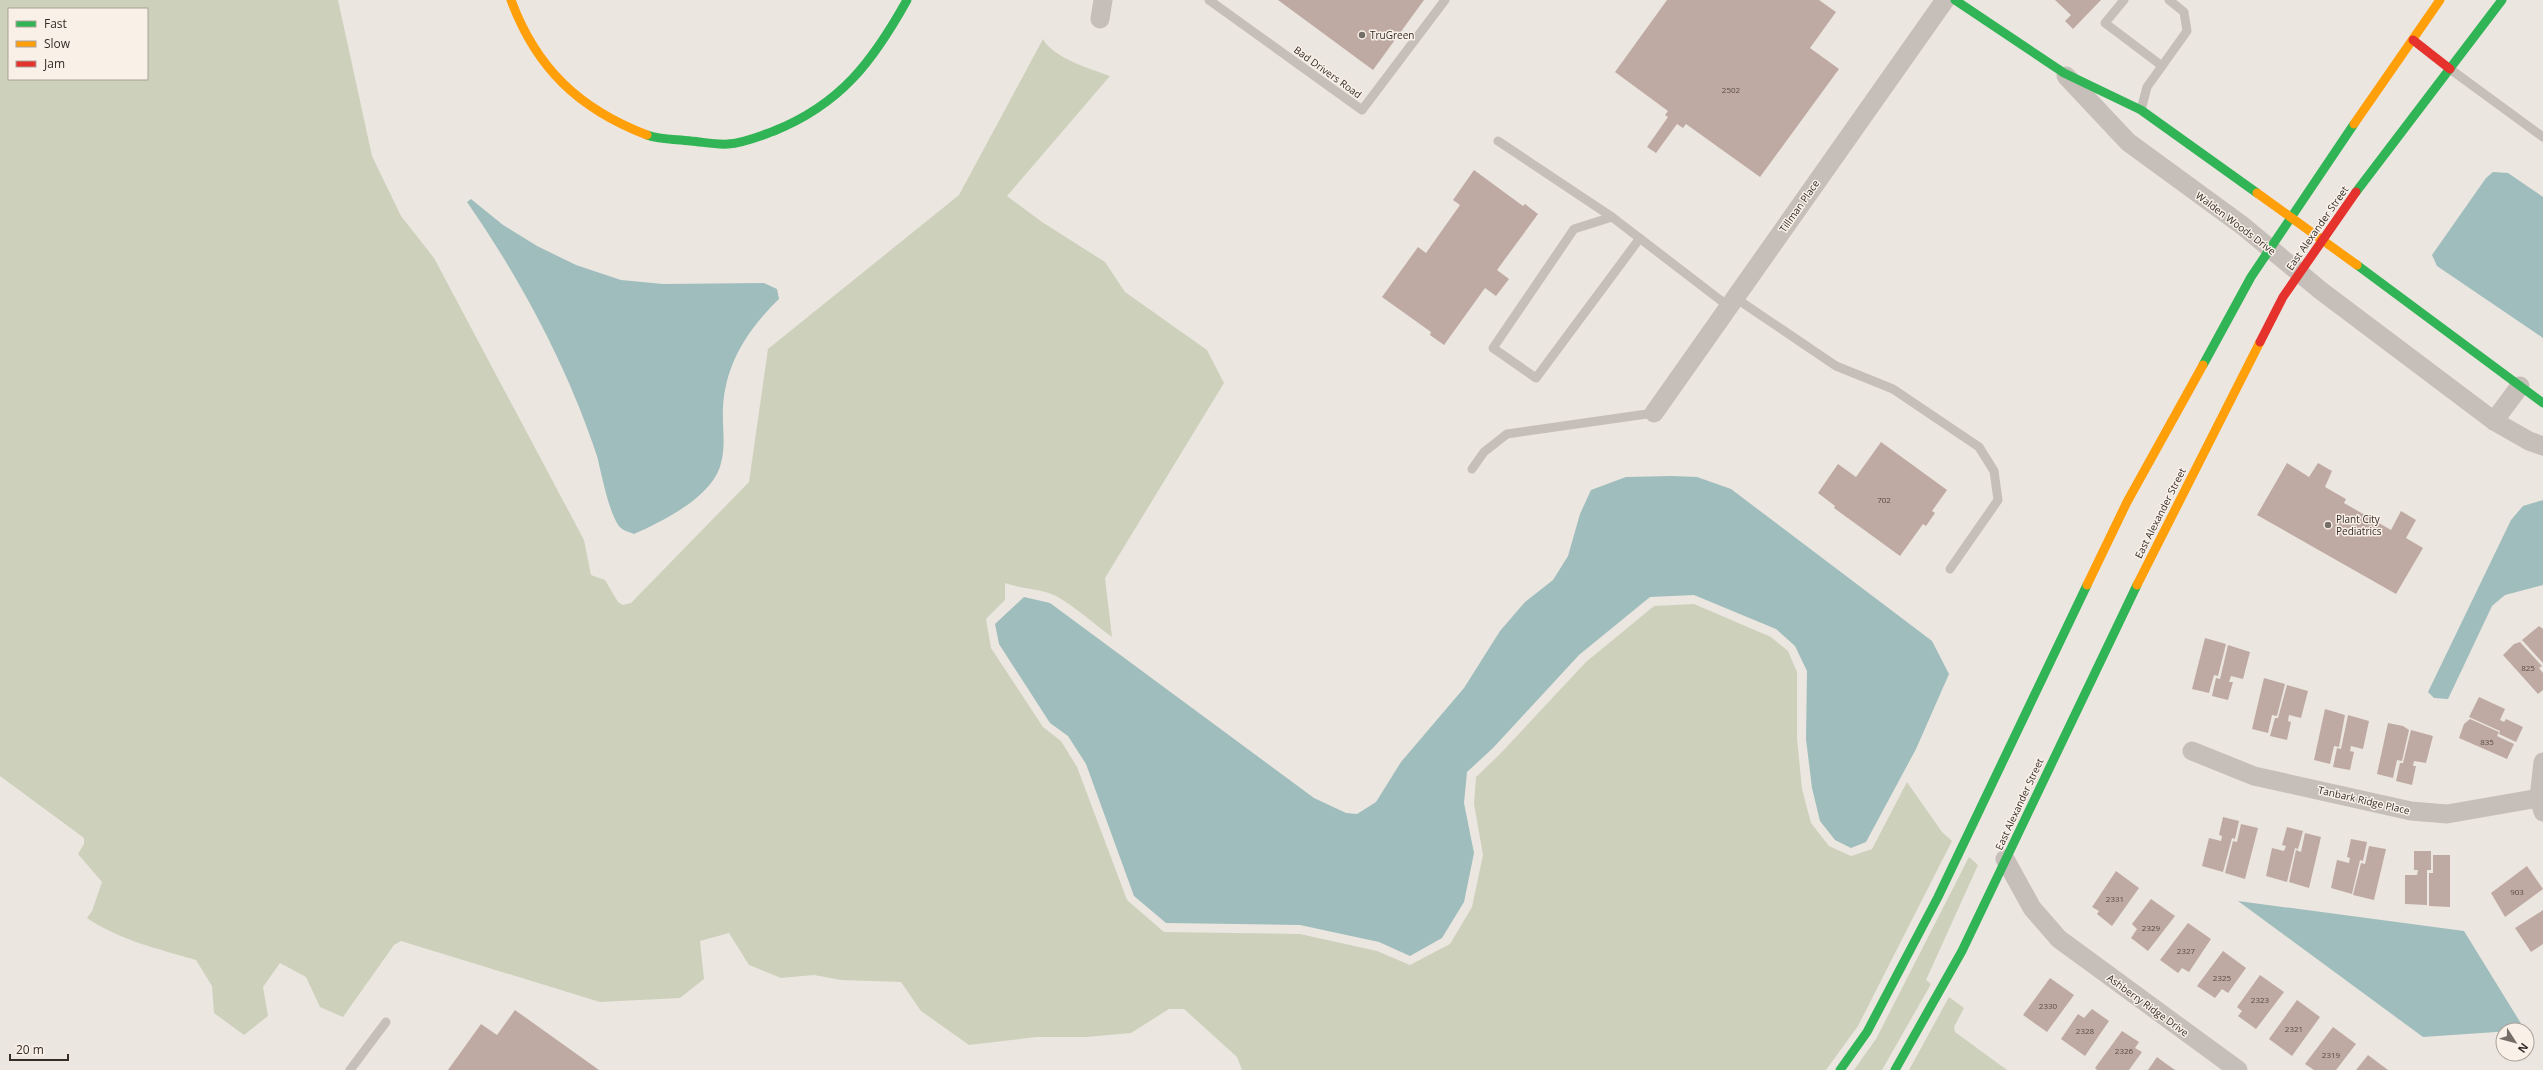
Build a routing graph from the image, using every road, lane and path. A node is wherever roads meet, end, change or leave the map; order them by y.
1 (511, 0) edge
2 (907, 0) edge
3 (1103, 0) edge
4 (1209, 0) edge
5 (1445, 0) edge
6 (1946, 0) edge
7 (1955, 0) edge
8 (2124, 0) edge
9 (2169, 0) edge
10 (2440, 0) edge
11 (2502, 0) edge
12 (1100, 19) dead end
13 (2413, 40) junction
14 (2162, 66) junction
15 (2450, 68) junction
16 (2064, 73) junction
17 (2141, 110) junction
18 (2543, 137) edge
19 (1498, 141) dead end
20 (1612, 217) junction
21 (2290, 217) junction
22 (1640, 238) junction
23 (2322, 239) junction
24 (2270, 248) junction
25 (2300, 273) junction
26 (1731, 301) junction
27 (2520, 386) junction
28 (2543, 403) edge
29 (1654, 413) joint
30 (2494, 421) junction
31 (2543, 446) edge
32 (1472, 469) dead end
33 (1950, 569) dead end
34 (2192, 752) dead end
35 (2543, 762) edge
36 (2541, 805) edge
37 (2005, 859) junction
38 (386, 1022) dead end
39 (350, 1070) edge
40 (1840, 1070) edge
41 (1896, 1070) edge
42 (2238, 1070) edge

1 - 2 main road
3 - 12 street
4 - 5 lane, Bad Drivers Road
6 - 26 street, Tillman Place
7 - 16 main road, Walden Woods Drive
8 - 14 lane
9 - 14 lane
10 - 13 main road
11 - 15 main road, East Alexander Street
13 - 15 main road
13 - 21 main road
14 - 17 lane
15 - 18 lane
15 - 23 main road, East Alexander Street
16 - 17 main road, Walden Woods Drive
16 - 24 street, Walden Woods Drive
17 - 21 main road, Walden Woods Drive
19 - 20 lane
20 - 22 lane
20 - 22 lane
21 - 23 main road, Walden Woods Drive
21 - 24 main road
22 - 26 lane
23 - 25 main road, East Alexander Street
23 - 27 main road, Walden Woods Drive
24 - 25 street, Walden Woods Drive
24 - 40 main road
25 - 30 street, Walden Woods Drive
25 - 37 main road, East Alexander Street
26 - 29 street, Tillman Place
26 - 33 lane
27 - 28 main road, Walden Woods Drive
27 - 30 street
29 - 32 lane
30 - 31 street, Walden Woods Drive
34 - 36 street, Tanbark Ridge Place
35 - 36 street
37 - 41 main road, East Alexander Street
37 - 42 street, Ashberry Ridge Drive
38 - 39 lane

